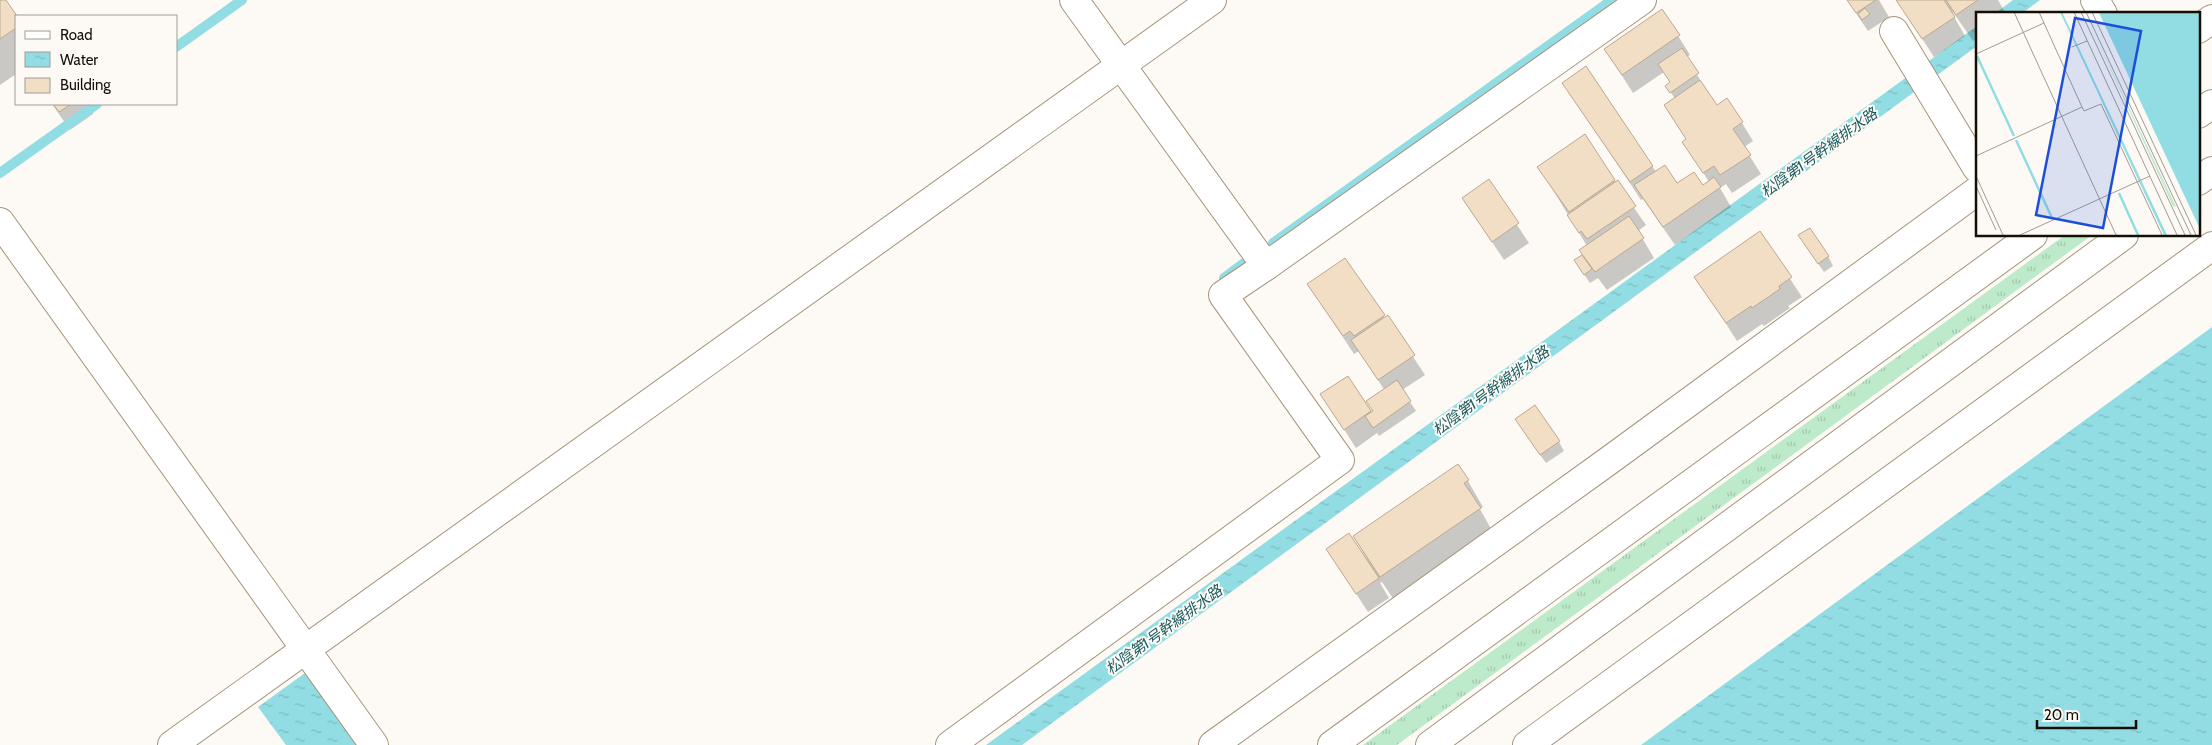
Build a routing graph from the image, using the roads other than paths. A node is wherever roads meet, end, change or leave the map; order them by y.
1 (1074, 0) edge
2 (1212, 0) edge
3 (1642, 0) edge
4 (2095, 0) edge
5 (2102, 12) edge
6 (2212, 19) edge
7 (2200, 28) edge
8 (1894, 31) dead end
9 (1121, 65) junction
10 (2212, 104) edge
11 (2200, 113) edge
12 (1976, 166) edge
13 (2212, 171) edge
14 (2200, 180) edge
15 (1976, 192) edge
16 (0, 222) edge
17 (2032, 236) edge
18 (2123, 236) edge
19 (2212, 246) edge
20 (1266, 266) junction
21 (306, 649) junction
22 (172, 745) edge
23 (374, 745) edge
24 (950, 745) edge
25 (1213, 745) edge
26 (1332, 745) edge
27 (1430, 745) edge
28 (1527, 745) edge

1 - 9 street
2 - 9 street
3 - 20 street
4 - 5 street
6 - 7 street
8 - 12 street
9 - 20 street
9 - 21 street
10 - 11 street
13 - 14 street
15 - 25 street
16 - 21 street
17 - 26 street
18 - 27 street
19 - 28 street
20 - 24 street
21 - 22 street
21 - 23 street

